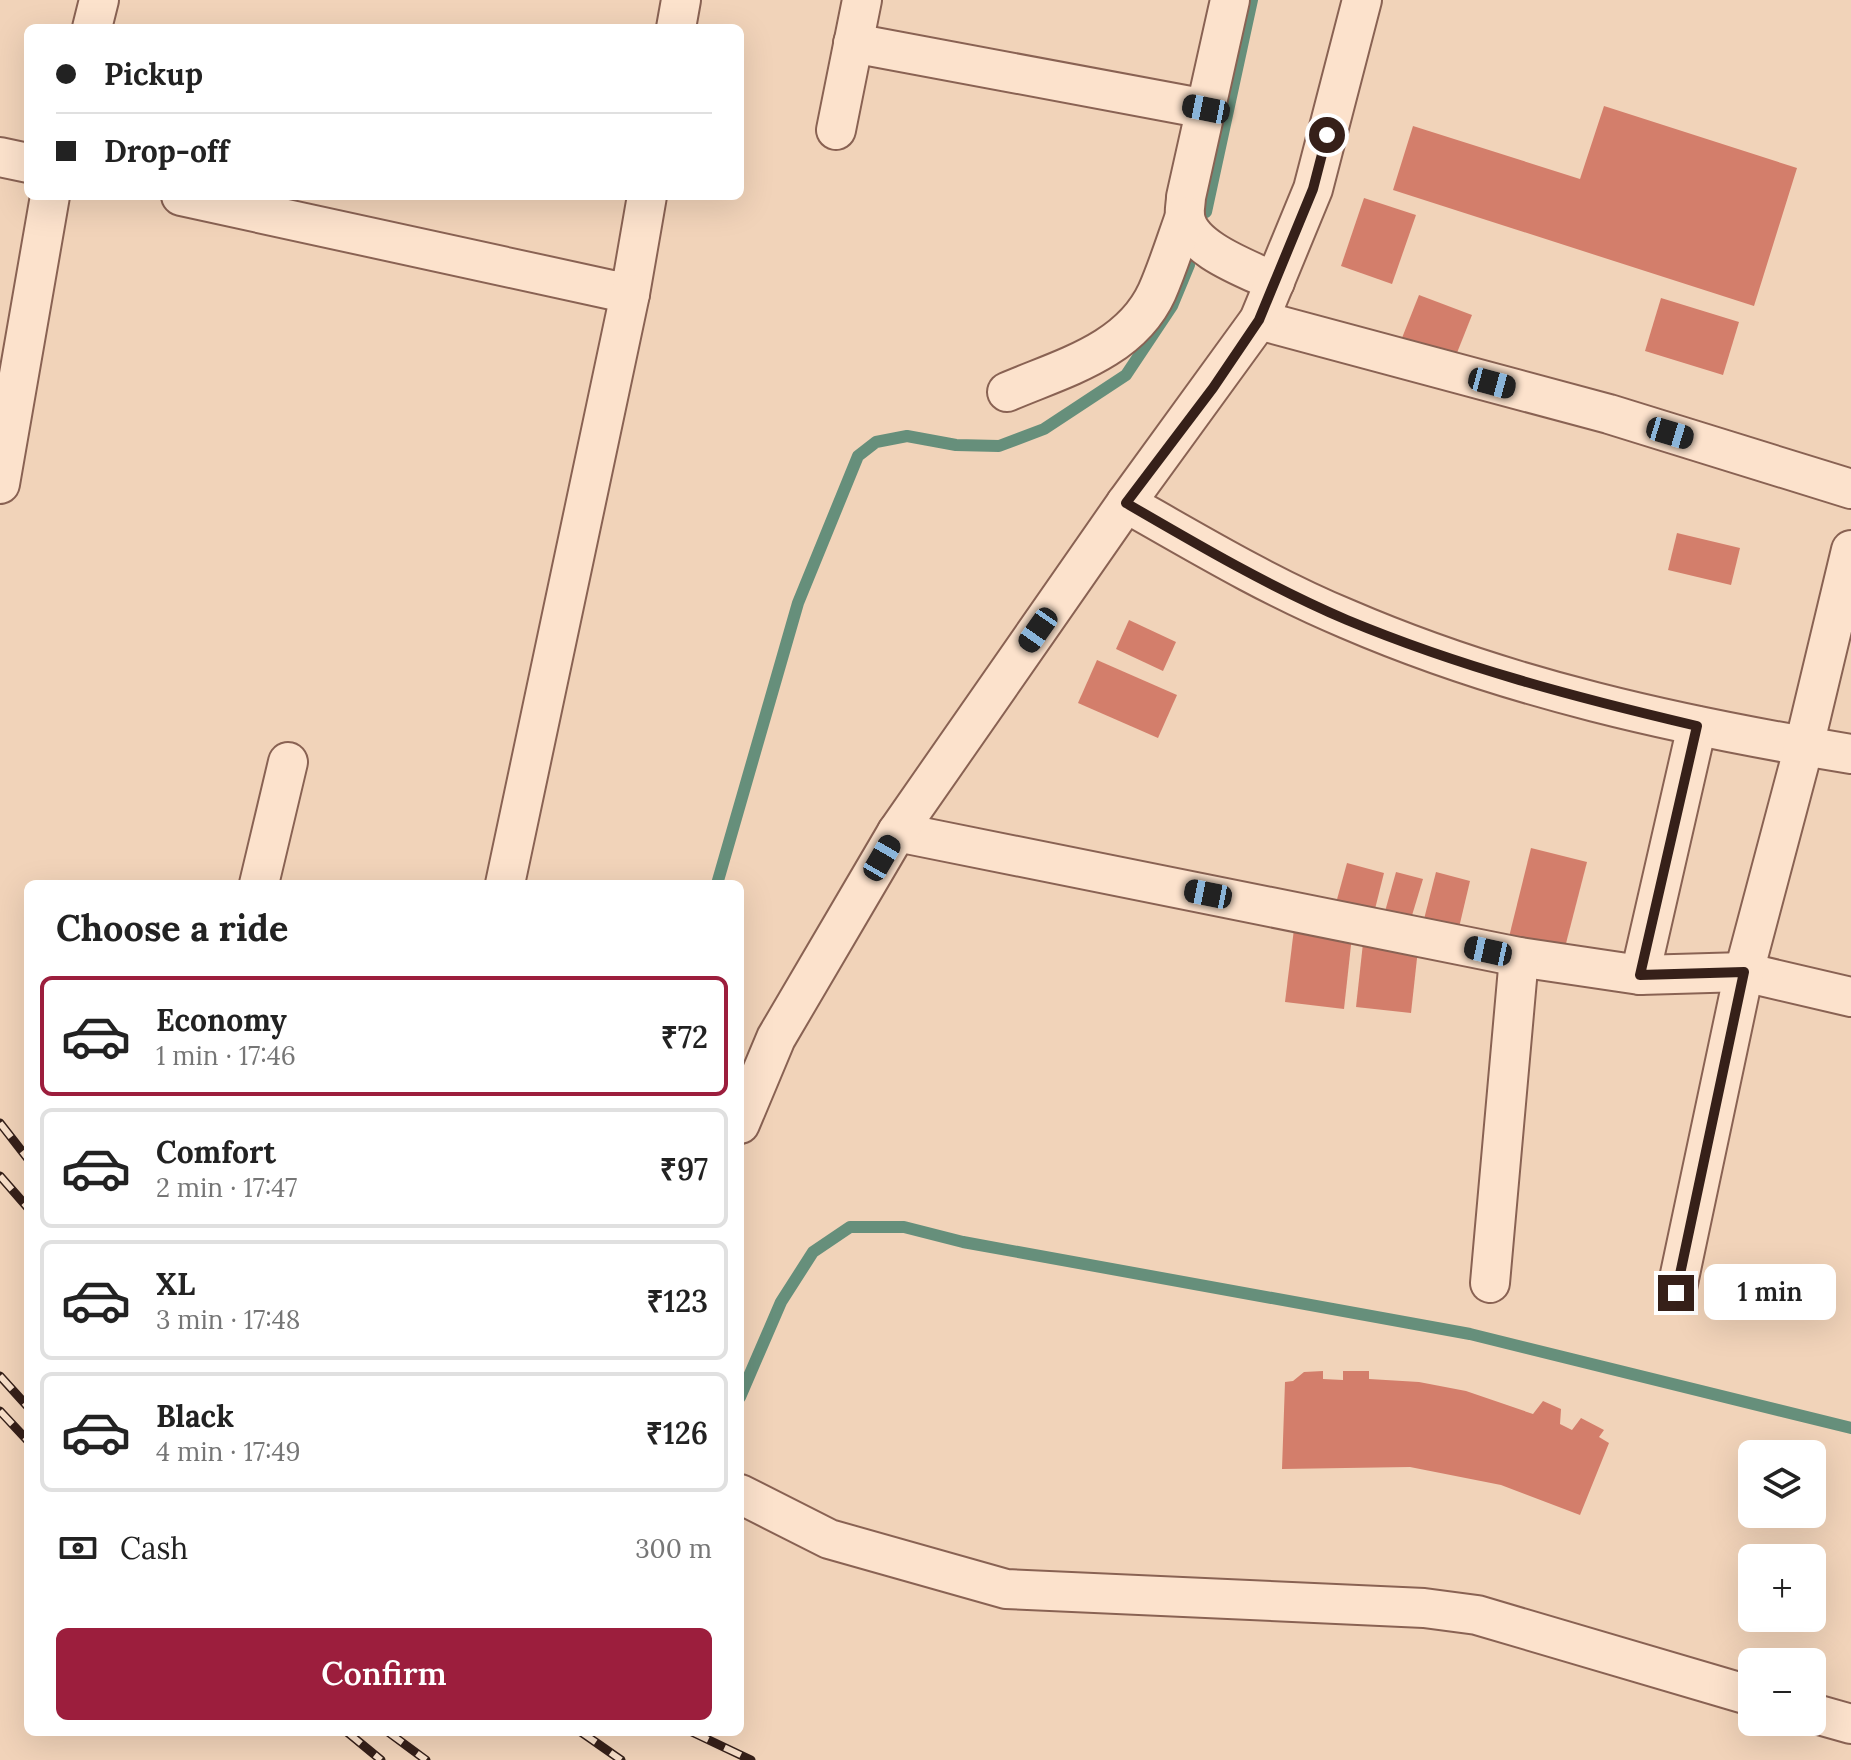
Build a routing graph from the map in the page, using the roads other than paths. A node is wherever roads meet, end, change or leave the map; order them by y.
1 (99, 0) edge
2 (862, 0) edge
3 (1230, 0) edge
4 (1362, 0) edge
5 (93, 24) edge
6 (853, 43) junction
7 (1206, 109) junction
8 (836, 130) dead end
9 (0, 157) edge
10 (24, 162) edge
11 (49, 200) edge
12 (199, 200) edge
13 (646, 200) edge
14 (1185, 216) junction
15 (1275, 282) junction
16 (630, 294) junction
17 (1259, 320) junction
18 (1007, 392) dead end
19 (0, 484) edge
20 (1851, 489) edge
21 (1126, 503) junction
22 (1851, 550) edge
23 (1844, 613) edge
24 (1697, 726) junction
25 (1804, 746) junction
26 (1851, 754) edge
27 (288, 762) dead end
28 (897, 832) junction
29 (260, 880) edge
30 (506, 880) edge
31 (1519, 957) junction
32 (1744, 972) junction
33 (1640, 975) junction
34 (1851, 997) edge
35 (744, 1114) edge
36 (1490, 1283) dead end
37 (1676, 1293) dead end
38 (744, 1496) edge
39 (1738, 1692) edge
40 (1826, 1717) edge
41 (1851, 1724) edge

1 - 5 street
2 - 6 street
3 - 7 street
4 - 15 street
6 - 7 street
6 - 8 street
7 - 14 street
9 - 10 street
11 - 19 street
12 - 16 street
13 - 16 street
14 - 15 street
14 - 18 street
15 - 17 street
16 - 30 street
17 - 20 street
17 - 21 street
21 - 24 street
21 - 28 street
22 - 23 street
23 - 25 street
24 - 25 street
24 - 33 street
25 - 26 street
25 - 32 street
27 - 29 street
28 - 31 street
28 - 35 street
31 - 33 street
31 - 36 street
32 - 33 street
32 - 34 street
32 - 37 street
38 - 39 street
40 - 41 street

